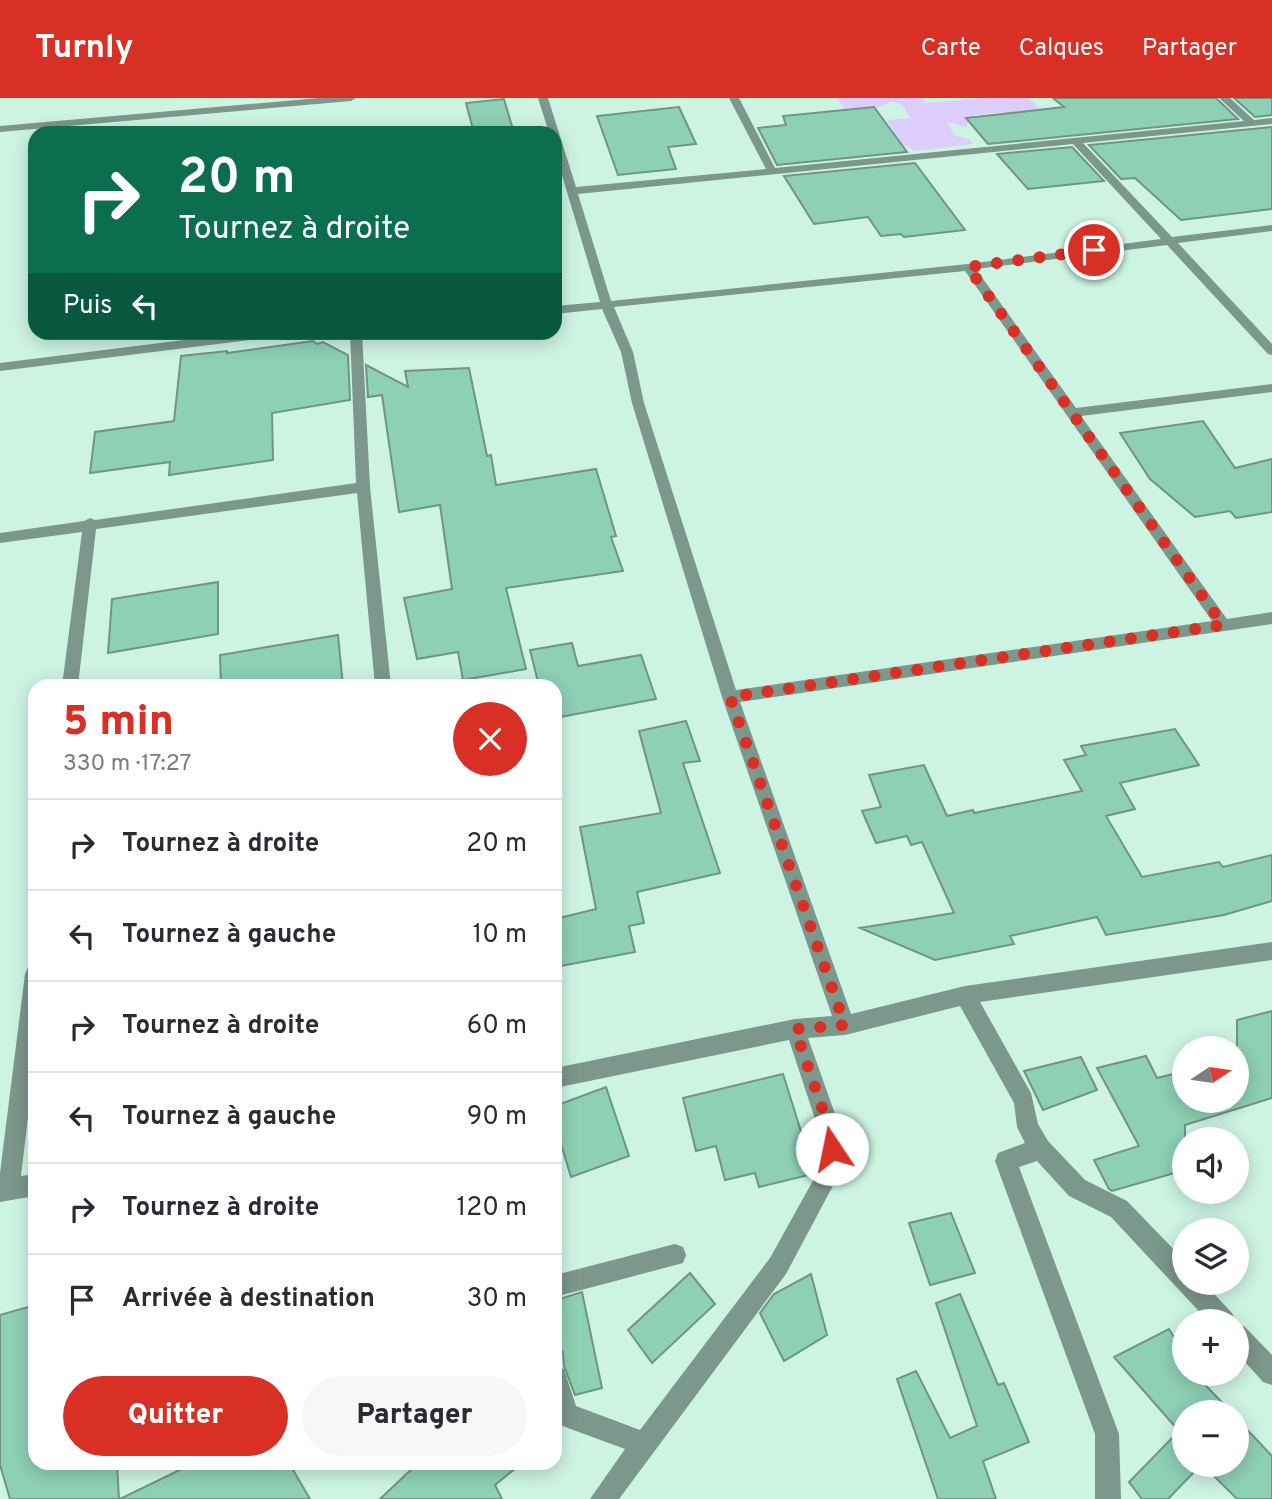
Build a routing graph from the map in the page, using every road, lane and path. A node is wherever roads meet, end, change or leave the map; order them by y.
1 (336, 98) edge
2 (351, 98) edge
3 (543, 98) edge
4 (734, 98) edge
5 (1224, 98) edge
6 (1272, 121) edge
7 (1252, 123) junction
8 (28, 126) edge
9 (33, 126) edge
10 (552, 126) edge
11 (0, 129) edge
12 (1076, 141) junction
13 (562, 159) edge
14 (772, 171) junction
15 (572, 191) junction
16 (1272, 228) edge
17 (1170, 239) junction
18 (968, 267) junction
19 (607, 306) junction
20 (562, 309) edge
21 (218, 340) edge
22 (356, 340) edge
23 (1272, 351) edge
24 (0, 367) edge
25 (1272, 388) edge
26 (1072, 413) junction
27 (363, 486) junction
28 (90, 523) junction
29 (0, 538) edge
30 (1272, 618) edge
31 (1223, 625) junction
32 (71, 679) edge
33 (382, 679) edge
34 (730, 697) junction
35 (1272, 951) edge
36 (965, 995) junction
37 (28, 1023) edge
38 (845, 1025) junction
39 (795, 1029) junction
40 (562, 1077) edge
41 (1040, 1149) junction
42 (28, 1186) edge
43 (4, 1190) edge
44 (675, 1255) dead end
45 (1172, 1264) edge
46 (562, 1284) edge
47 (1200, 1295) edge
48 (1213, 1309) edge
49 (1249, 1348) edge
50 (1272, 1373) edge
51 (562, 1402) edge
52 (645, 1444) junction
53 (603, 1499) edge
54 (1108, 1499) edge

1 - 2 street
1 - 9 street
3 - 10 street
4 - 14 street
5 - 7 street
6 - 7 street
7 - 12 street
8 - 11 street
12 - 14 street
12 - 17 street
13 - 15 street
14 - 15 street
15 - 19 street
16 - 17 street
17 - 18 street
17 - 23 street
18 - 19 street
18 - 26 street
19 - 20 street
19 - 34 street
21 - 24 street
22 - 27 street
25 - 26 street
26 - 31 street
27 - 28 street
27 - 33 street
28 - 29 street
28 - 32 street
30 - 31 street
31 - 34 street
34 - 38 street
35 - 36 street
36 - 38 street
36 - 41 street
37 - 43 street
38 - 39 street
39 - 40 street
39 - 52 street
41 - 45 street
41 - 54 street
42 - 43 street
44 - 46 street
47 - 48 street
49 - 50 street
51 - 52 street
52 - 53 street

